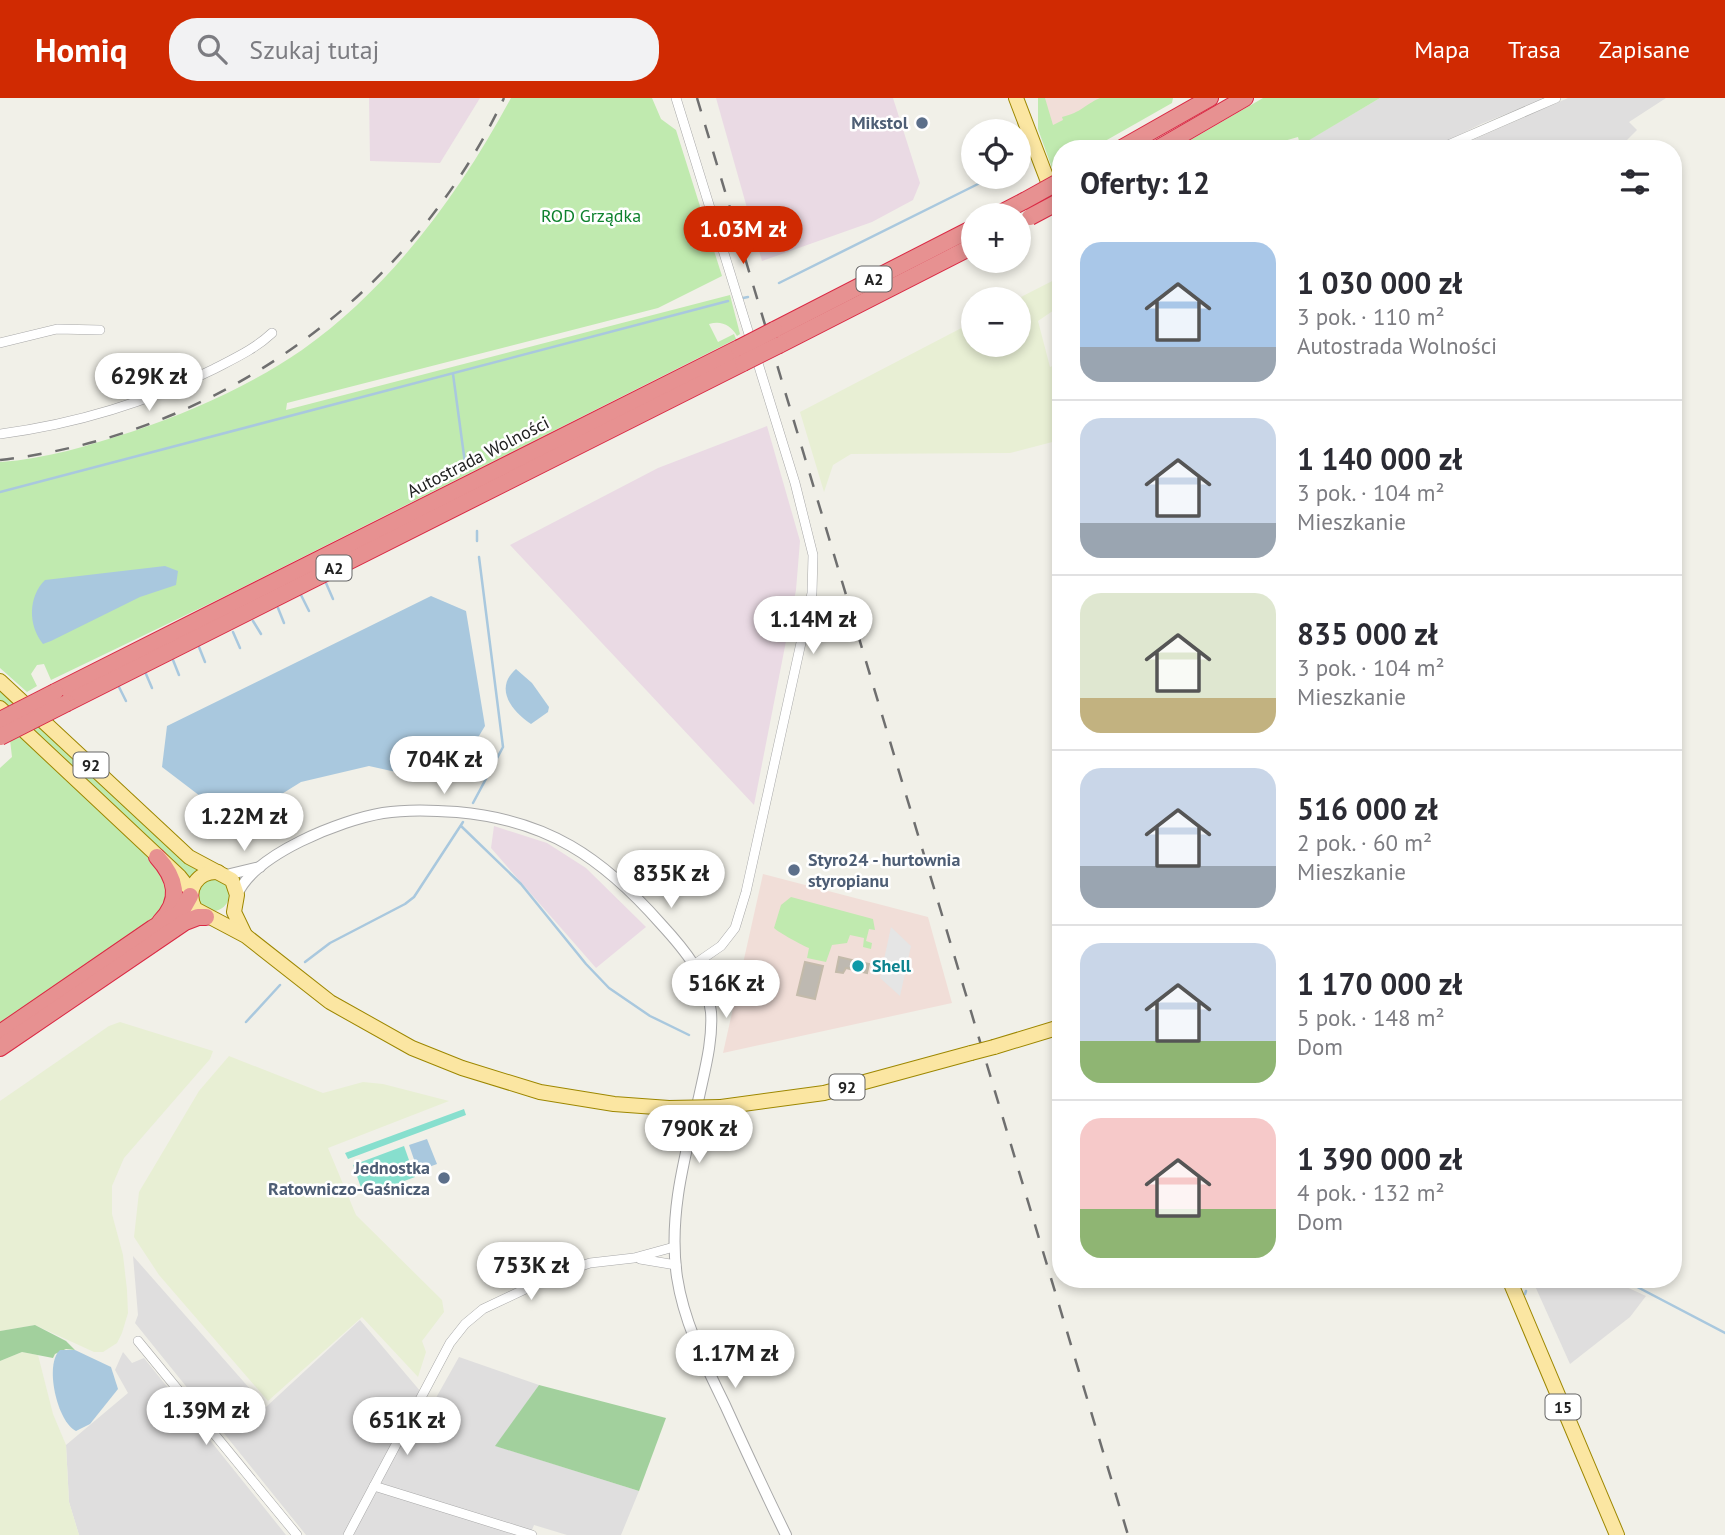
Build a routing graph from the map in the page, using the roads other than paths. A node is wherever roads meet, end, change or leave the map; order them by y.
1 (676, 98) edge
2 (1016, 98) edge
3 (1210, 98) edge
4 (1245, 98) edge
5 (1556, 98) edge
6 (1136, 140) edge
7 (1173, 140) edge
8 (1460, 140) edge
9 (1052, 185) edge
10 (1052, 192) edge
11 (1020, 203) edge
12 (1052, 205) edge
13 (1031, 216) edge
14 (961, 235) edge
15 (961, 252) edge
16 (100, 330) dead end
17 (272, 333) dead end
18 (776, 337) junction
19 (0, 343) edge
20 (0, 434) edge
21 (0, 681) edge
22 (61, 697) junction
23 (0, 708) edge
24 (0, 720) edge
25 (0, 737) edge
26 (157, 857) junction
27 (260, 867) junction
28 (222, 873) junction
29 (191, 893) junction
30 (236, 901) junction
31 (210, 918) junction
32 (153, 928) junction
33 (246, 936) junction
34 (695, 964) junction
35 (1052, 1029) edge
36 (0, 1033) edge
37 (0, 1048) edge
38 (674, 1247) junction
39 (634, 1258) junction
40 (676, 1265) junction
41 (1513, 1288) edge
42 (138, 1341) dead end
43 (374, 1486) junction
44 (297, 1535) edge
45 (348, 1535) edge
46 (532, 1535) edge
47 (786, 1535) edge
48 (1617, 1535) edge

1 - 34 street
2 - 10 main road
3 - 6 highway
4 - 7 highway
5 - 8 street
9 - 11 highway, bridge
12 - 13 highway, bridge
14 - 18 highway, Autostrada Wolności / A2
15 - 18 highway, Autostrada Wolności / A2
16 - 19 street
17 - 20 street
18 - 22 highway, Autostrada Wolności / A2, bridge
21 - 28 main road, 92
22 - 24 highway, Autostrada Wolności / A2, bridge
22 - 25 highway, Autostrada Wolności / A2, bridge
23 - 26 main road, 92
26 - 29 main road, 92
26 - 32 highway
27 - 28 street
27 - 30 street
27 - 34 street
28 - 29 main road
28 - 30 main road, 92
29 - 31 main road, 92
29 - 32 highway
30 - 31 main road
30 - 33 main road, 92
31 - 33 main road, 92
31 - 37 highway
32 - 36 highway
33 - 35 main road, 92, bridge
34 - 38 street
38 - 39 street
38 - 40 street
39 - 40 street
39 - 43 street
40 - 47 street
41 - 48 main road, 15
42 - 44 street
43 - 45 street
43 - 46 street

